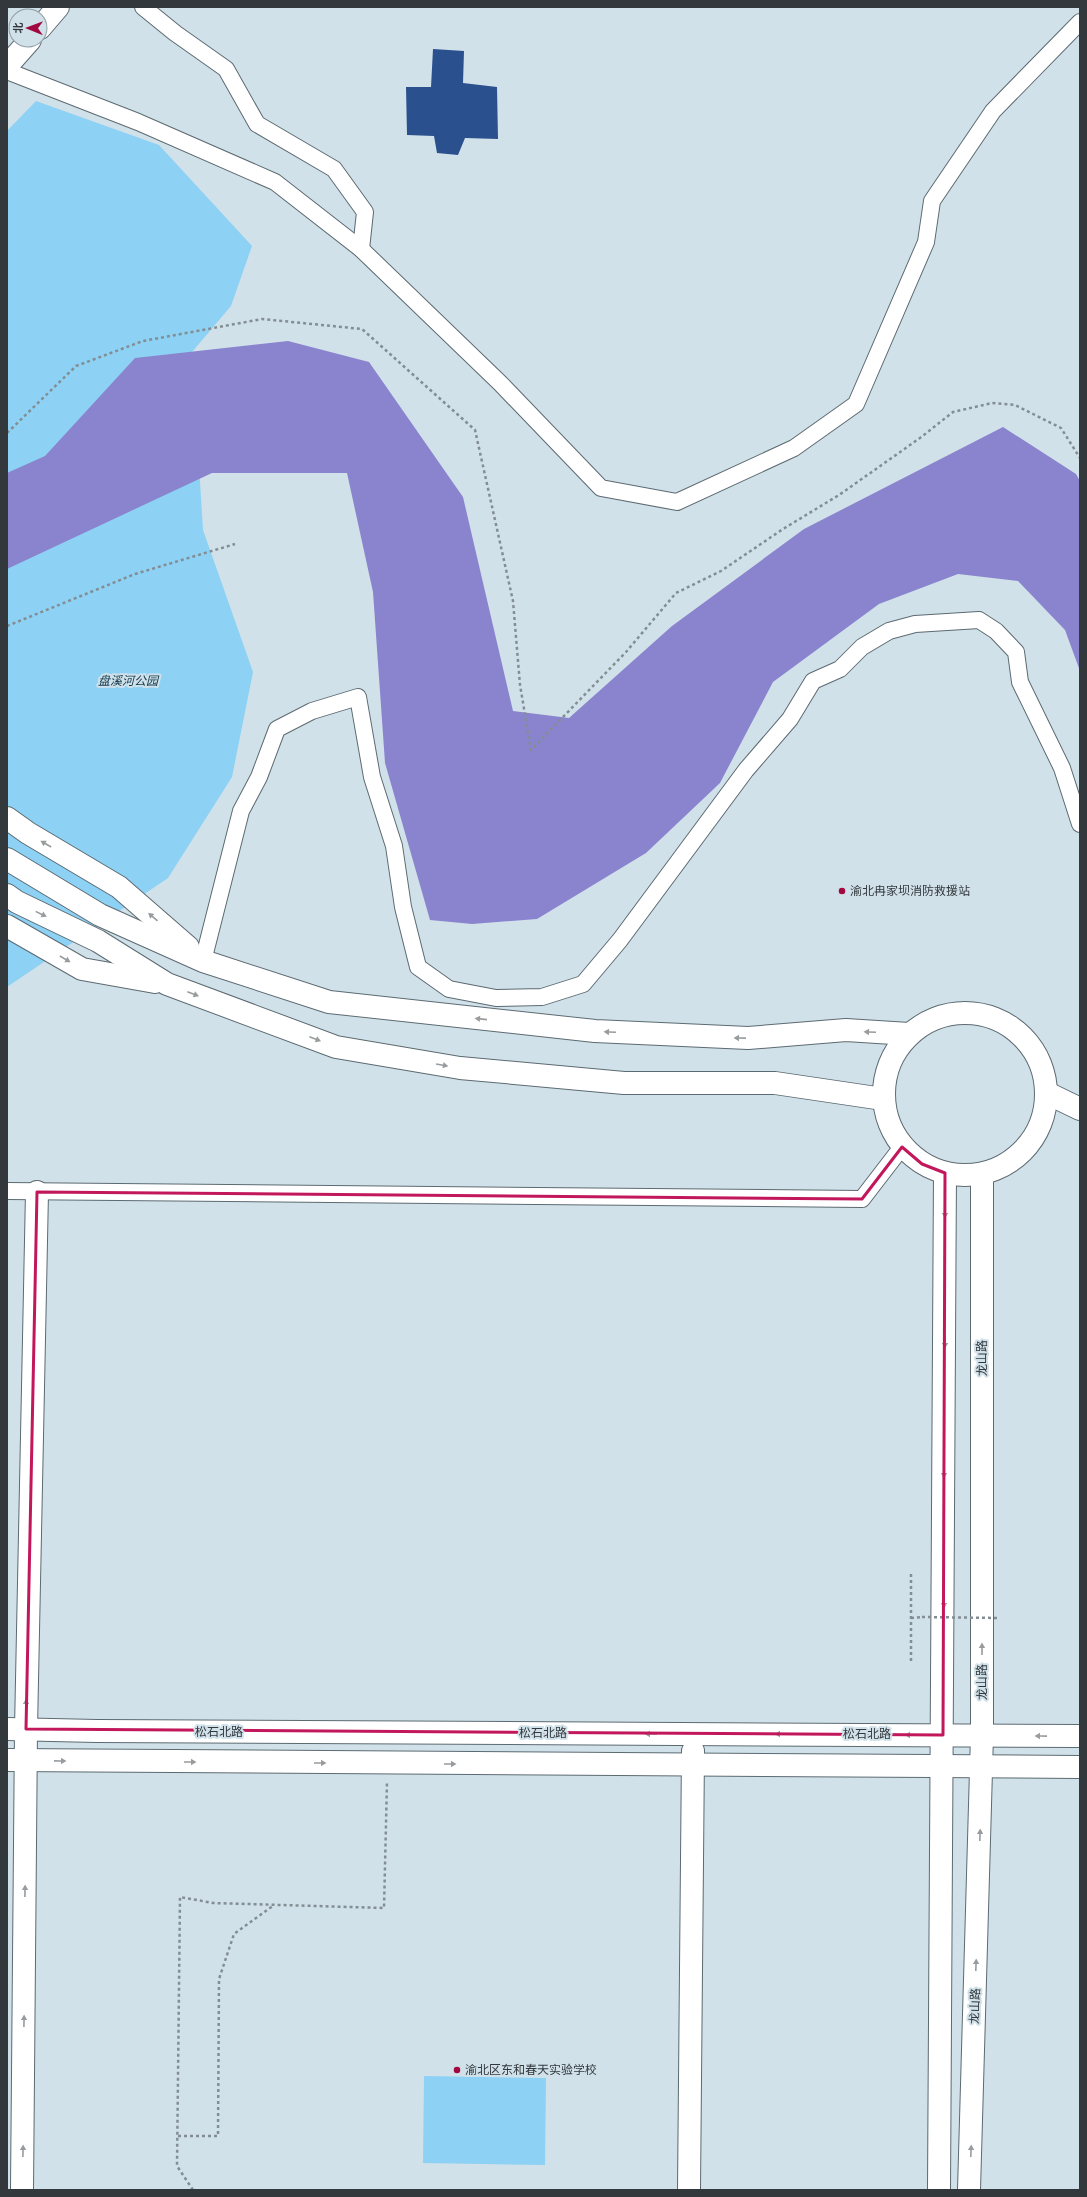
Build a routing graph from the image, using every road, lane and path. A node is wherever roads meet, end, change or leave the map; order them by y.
1 (58, 7) edge
2 (143, 7) edge
3 (48, 19) edge
4 (1080, 22) edge
5 (23, 48) edge
6 (7, 66) edge
7 (7, 71) edge
8 (361, 249) junction
9 (7, 433) edge
10 (1080, 458) edge
11 (235, 544) dead end
12 (7, 626) edge
13 (7, 818) edge
14 (1080, 824) edge
15 (7, 859) edge
16 (7, 895) edge
17 (7, 926) edge
18 (204, 961) junction
19 (167, 984) junction
20 (909, 1034) junction
21 (1047, 1093) junction
22 (883, 1099) junction
23 (1080, 1109) edge
24 (902, 1146) junction
25 (945, 1174) junction
26 (982, 1174) junction
27 (7, 1191) edge
28 (37, 1192) junction
29 (911, 1574) dead end
30 (911, 1618) junction
31 (998, 1618) dead end
32 (911, 1663) dead end
33 (16, 1729) edge
34 (693, 1734) junction
35 (943, 1735) junction
36 (982, 1735) junction
37 (1080, 1736) edge
38 (17, 1760) edge
39 (387, 1763) junction
40 (693, 1765) junction
41 (942, 1766) junction
42 (982, 1767) junction
43 (1080, 1767) edge
44 (274, 1905) junction
45 (178, 2136) junction
46 (22, 2190) edge
47 (194, 2190) edge
48 (689, 2190) edge
49 (939, 2190) edge
50 (969, 2190) edge

1 - 3 main road
2 - 8 street
4 - 8 street
5 - 6 main road
7 - 8 street
9 - 10 path
11 - 12 path
18 -> 13 main road
14 - 18 street
15 - 18 main road
16 -> 19 main road
17 -> 19 main road
20 -> 18 main road
19 -> 22 main road
20 - 21 main road
20 - 22 main road
21 - 23 main road
21 - 26 main road
22 - 24 main road
24 - 25 main road
24 - 28 street
25 - 26 main road
25 -> 35 main road
36 -> 26 main road, 龙山路
27 - 28 street
33 -> 28 main road
29 - 30 path
30 - 31 path, bridge
30 - 32 path
34 -> 33 main road, 松石北路
33 - 38 main road
35 -> 34 main road, 松石北路
34 - 40 main road
35 - 36 main road, 松石北路
35 - 41 main road
37 -> 36 main road, 松石北路
36 - 42 main road, 龙山路
38 -> 39 main road
46 -> 38 main road
39 -> 40 main road
39 - 44 path
40 - 41 main road
40 - 48 main road
41 - 42 main road
41 - 49 main road
42 - 43 main road
50 -> 42 main road, 龙山路
44 - 45 path
44 - 45 path
45 - 47 path

